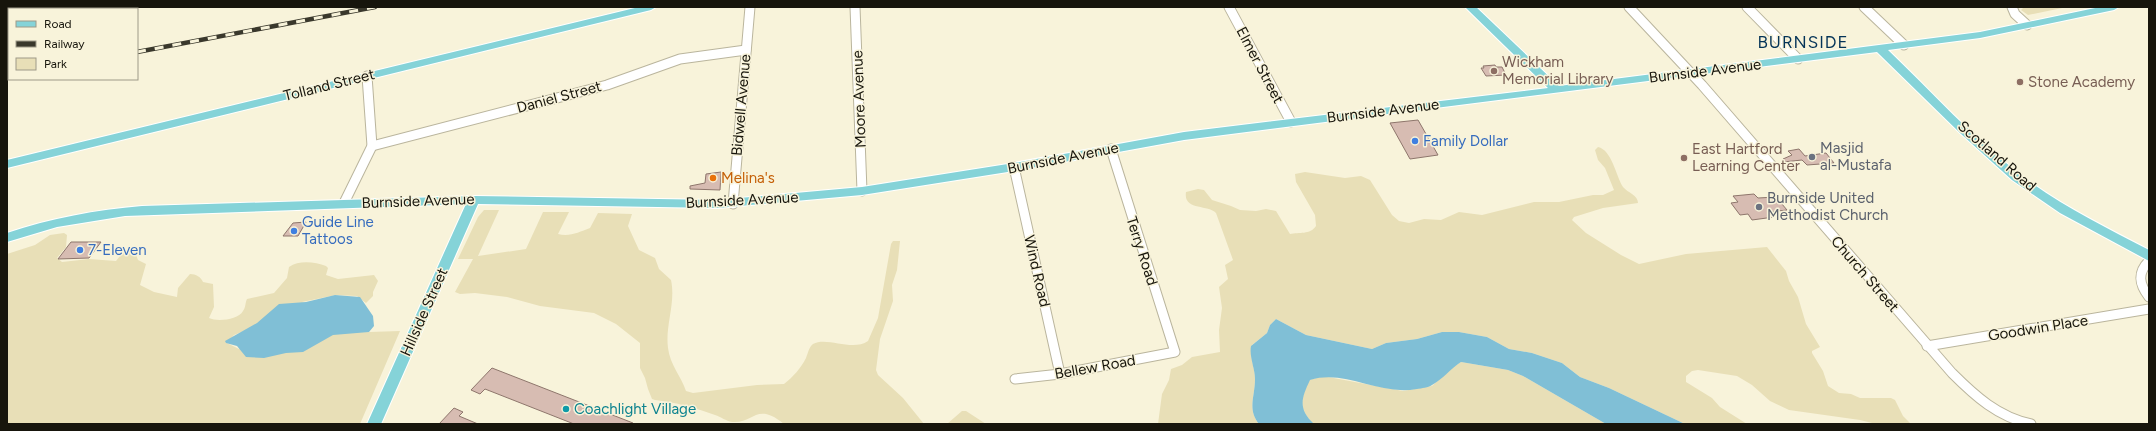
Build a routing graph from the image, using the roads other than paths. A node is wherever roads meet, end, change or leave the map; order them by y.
1 (651, 7) edge
2 (750, 7) edge
3 (855, 7) edge
4 (1229, 7) edge
5 (1470, 7) edge
6 (1629, 7) edge
7 (1748, 7) edge
8 (1864, 7) edge
9 (2012, 7) edge
10 (2114, 7) edge
11 (2027, 25) junction
12 (1904, 45) junction
13 (1879, 48) junction
14 (746, 50) junction
15 (1798, 59) junction
16 (1691, 74) junction
17 (366, 76) junction
18 (1558, 90) junction
19 (1291, 122) junction
20 (372, 146) junction
21 (1111, 149) junction
22 (7, 164) edge
23 (1014, 168) junction
24 (862, 191) junction
25 (474, 200) junction
26 (344, 204) junction
27 (733, 204) junction
28 (7, 238) edge
29 (2149, 256) edge
30 (2149, 261) edge
31 (2149, 297) edge
32 (2149, 309) edge
33 (1927, 346) junction
34 (1175, 352) joint
35 (1060, 374) junction
36 (1015, 379) dead end
37 (2026, 423) edge
38 (374, 424) edge

1 - 17 main road, Tolland Street
2 - 14 street, Bidwell Avenue
3 - 24 street, Moore Avenue
4 - 19 street, Elmer Street
5 - 18 main road
6 - 16 street, Church Street
7 - 15 street
8 - 12 street
9 - 11 street
10 - 11 main road, Burnside Avenue
11 - 12 main road, Burnside Avenue
12 - 13 main road, Burnside Avenue
13 - 15 main road, Burnside Avenue
13 - 29 main road, Scotland Road
14 - 20 street, Daniel Street
14 - 27 street, Bidwell Avenue
15 - 16 main road, Burnside Avenue
16 - 18 main road, Burnside Avenue
16 - 33 street, Church Street
17 - 20 street
17 - 22 main road, Tolland Street
18 - 19 main road, Burnside Avenue
19 - 21 main road, Burnside Avenue
20 - 26 street
21 - 23 main road, Burnside Avenue
21 - 34 street, Terry Road
23 - 24 main road, Burnside Avenue
23 - 35 street, Wind Road
24 - 27 main road, Burnside Avenue
25 - 26 main road, Burnside Avenue
25 - 27 main road, Burnside Avenue
25 - 38 main road, Hillside Street
26 - 28 main road, Burnside Avenue
30 - 31 street
32 - 33 street, Goodwin Place
33 - 37 street, Church Street
34 - 35 street, Bellew Road
35 - 36 street, Bellew Road

